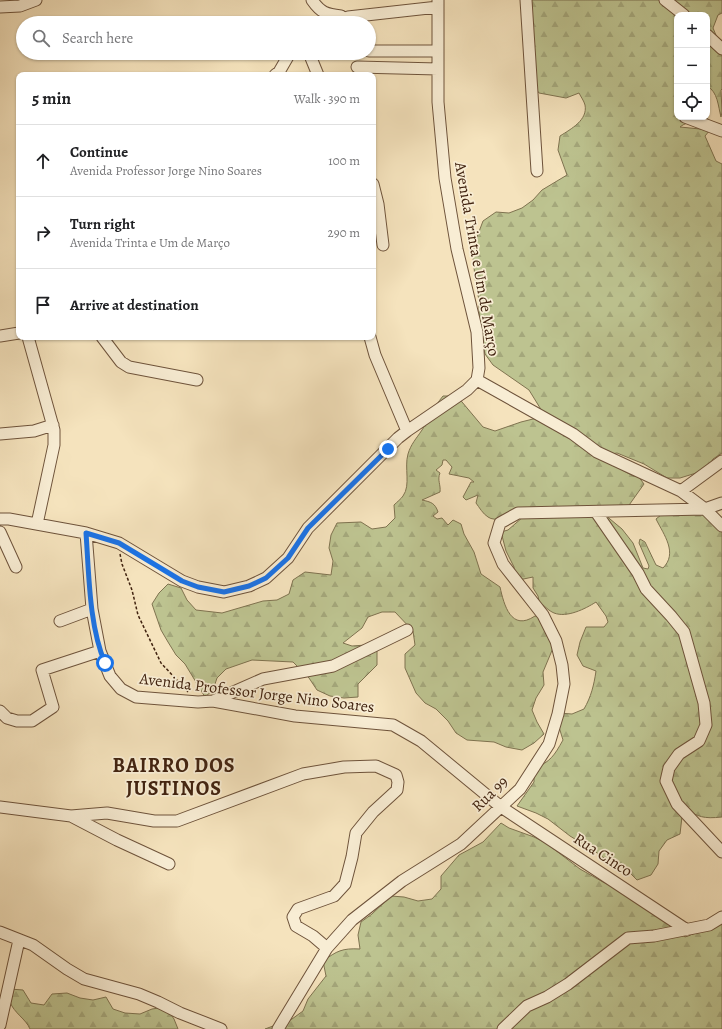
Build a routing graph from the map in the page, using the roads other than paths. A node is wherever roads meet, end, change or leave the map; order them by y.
1 (36, 0) edge
2 (312, 0) edge
3 (526, 0) edge
4 (664, 0) edge
5 (438, 3) edge
6 (0, 7) edge
7 (680, 12) edge
8 (341, 16) edge
9 (354, 16) edge
10 (710, 38) edge
11 (722, 48) edge
12 (376, 51) edge
13 (438, 51) junction
14 (286, 60) edge
15 (312, 60) edge
16 (357, 67) dead end
17 (438, 69) junction
18 (279, 72) edge
19 (317, 72) edge
20 (694, 120) edge
21 (722, 130) edge
22 (537, 171) dead end
23 (376, 196) edge
24 (383, 245) dead end
25 (16, 333) edge
26 (0, 336) edge
27 (29, 340) edge
28 (104, 340) edge
29 (371, 340) edge
30 (197, 380) dead end
31 (477, 380) junction
32 (53, 425) junction
33 (407, 431) junction
34 (0, 434) edge
35 (722, 461) edge
36 (681, 491) junction
37 (722, 503) edge
38 (705, 509) junction
39 (596, 512) junction
40 (0, 519) edge
41 (37, 524) junction
42 (722, 526) edge
43 (0, 532) edge
44 (86, 533) junction
45 (16, 566) dead end
46 (92, 608) junction
47 (60, 621) dead end
48 (407, 630) dead end
49 (100, 651) junction
50 (213, 701) junction
51 (0, 711) edge
52 (0, 807) edge
53 (501, 807) junction
54 (71, 816) junction
55 (722, 852) edge
56 (169, 864) dead end
57 (722, 917) edge
58 (687, 930) junction
59 (0, 932) edge
60 (19, 940) junction
61 (327, 948) junction
62 (0, 1024) edge
63 (279, 1026) edge
64 (222, 1029) edge
65 (269, 1029) edge
66 (503, 1029) edge

1 - 6 street
2 - 8 street
3 - 22 street
4 - 7 street
5 - 9 street
5 - 13 street, Avenida Trinta e Um de Março
10 - 11 street
12 - 13 street
13 - 17 street, Avenida Trinta e Um de Março
14 - 18 street
15 - 19 street
16 - 17 street
17 - 31 street, Avenida Trinta e Um de Março
20 - 21 street
23 - 24 street
25 - 26 street
27 - 32 street
28 - 30 street
29 - 33 street
31 - 33 street, Avenida Trinta e Um de Março
31 - 36 street
32 - 34 street
32 - 41 street
33 - 44 street, Avenida Trinta e Um de Março
35 - 36 street
36 - 38 street
37 - 38 street
38 - 39 street
38 - 42 street
39 - 53 street, Rua 99
39 - 55 street
40 - 41 street, Avenida Trinta e Um de Março
41 - 44 street, Avenida Trinta e Um de Março
43 - 45 street
44 - 46 street, Avenida Professor Jorge Nino Soares
46 - 47 street
46 - 49 street, Avenida Professor Jorge Nino Soares
48 - 50 street
49 - 50 street, Avenida Professor Jorge Nino Soares
49 - 51 street
50 - 53 street, Avenida Professor Jorge Nino Soares
52 - 54 street
53 - 58 street, Rua Cinco
53 - 61 street, Rua 99
54 - 56 street
54 - 61 street
57 - 58 street
58 - 66 street
59 - 60 street
60 - 62 street
60 - 64 street
61 - 63 street, Rua 99
63 - 65 street

